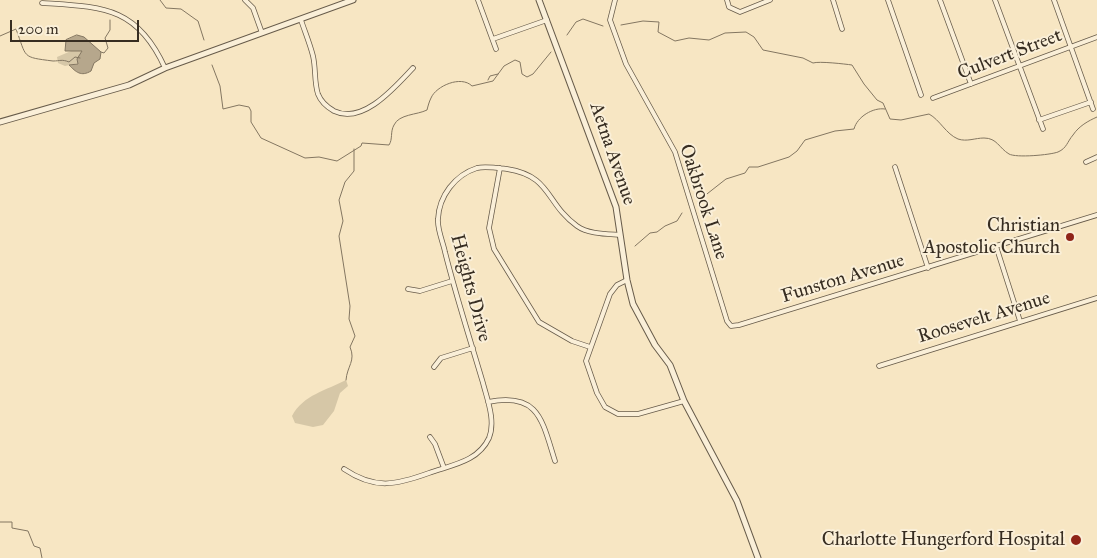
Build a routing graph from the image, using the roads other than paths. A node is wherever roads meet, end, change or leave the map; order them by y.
1 (245, 0) edge
2 (353, 0) edge
3 (478, 0) edge
4 (539, 0) edge
5 (615, 0) edge
6 (727, 0) edge
7 (770, 0) edge
8 (833, 0) edge
9 (888, 0) edge
10 (940, 0) edge
11 (995, 0) edge
12 (1054, 0) edge
13 (42, 2) dead end
14 (301, 20) junction
15 (547, 20) junction
16 (842, 29) dead end
17 (262, 33) junction
18 (1097, 36) edge
19 (493, 39) junction
20 (1071, 46) junction
21 (496, 49) dead end
22 (1020, 66) junction
23 (165, 68) junction
24 (413, 68) dead end
25 (971, 84) junction
26 (921, 95) dead end
27 (933, 98) dead end
28 (1091, 102) junction
29 (1094, 109) dead end
30 (1040, 120) junction
31 (0, 122) edge
32 (1043, 129) dead end
33 (1097, 157) edge
34 (1086, 162) dead end
35 (895, 167) dead end
36 (500, 168) junction
37 (1097, 215) edge
38 (620, 235) junction
39 (996, 246) junction
40 (928, 268) junction
41 (627, 280) junction
42 (452, 281) junction
43 (408, 288) dead end
44 (1097, 298) edge
45 (1020, 321) junction
46 (739, 325) joint
47 (590, 347) junction
48 (473, 348) junction
49 (879, 366) dead end
50 (434, 367) dead end
51 (684, 401) junction
52 (488, 402) junction
53 (430, 437) dead end
54 (554, 460) dead end
55 (444, 468) junction
56 (344, 469) dead end
57 (758, 558) edge

1 - 17 street
2 - 14 street
3 - 19 street
4 - 15 street, Aetna Avenue
5 - 46 street, Oakbrook Lane
6 - 7 street
8 - 16 street
9 - 26 street
10 - 25 street
11 - 22 street
12 - 20 street
13 - 23 street
14 - 17 street
14 - 24 street
15 - 19 street
15 - 38 street, Aetna Avenue
17 - 23 street
18 - 20 street, Culvert Street
19 - 21 street
20 - 22 street, Culvert Street
20 - 28 street
22 - 25 street, Culvert Street
22 - 30 street
23 - 31 street
25 - 27 street, Culvert Street
28 - 29 street
28 - 30 street
30 - 32 street
33 - 34 street
35 - 40 street
36 - 38 street, Heights Drive
36 - 42 street, Heights Drive
36 - 47 street
37 - 39 street, Funston Avenue
38 - 41 street, Aetna Avenue
39 - 40 street, Funston Avenue
39 - 45 street
40 - 46 street, Funston Avenue
41 - 47 street
41 - 51 street, Aetna Avenue
42 - 43 street
42 - 48 street, Heights Drive
44 - 45 street, Roosevelt Avenue
45 - 49 street, Roosevelt Avenue
47 - 51 street
48 - 50 street
48 - 52 street, Heights Drive
51 - 57 street, Aetna Avenue
52 - 54 street
52 - 55 street, Heights Drive
53 - 55 street
55 - 56 street, Heights Drive

